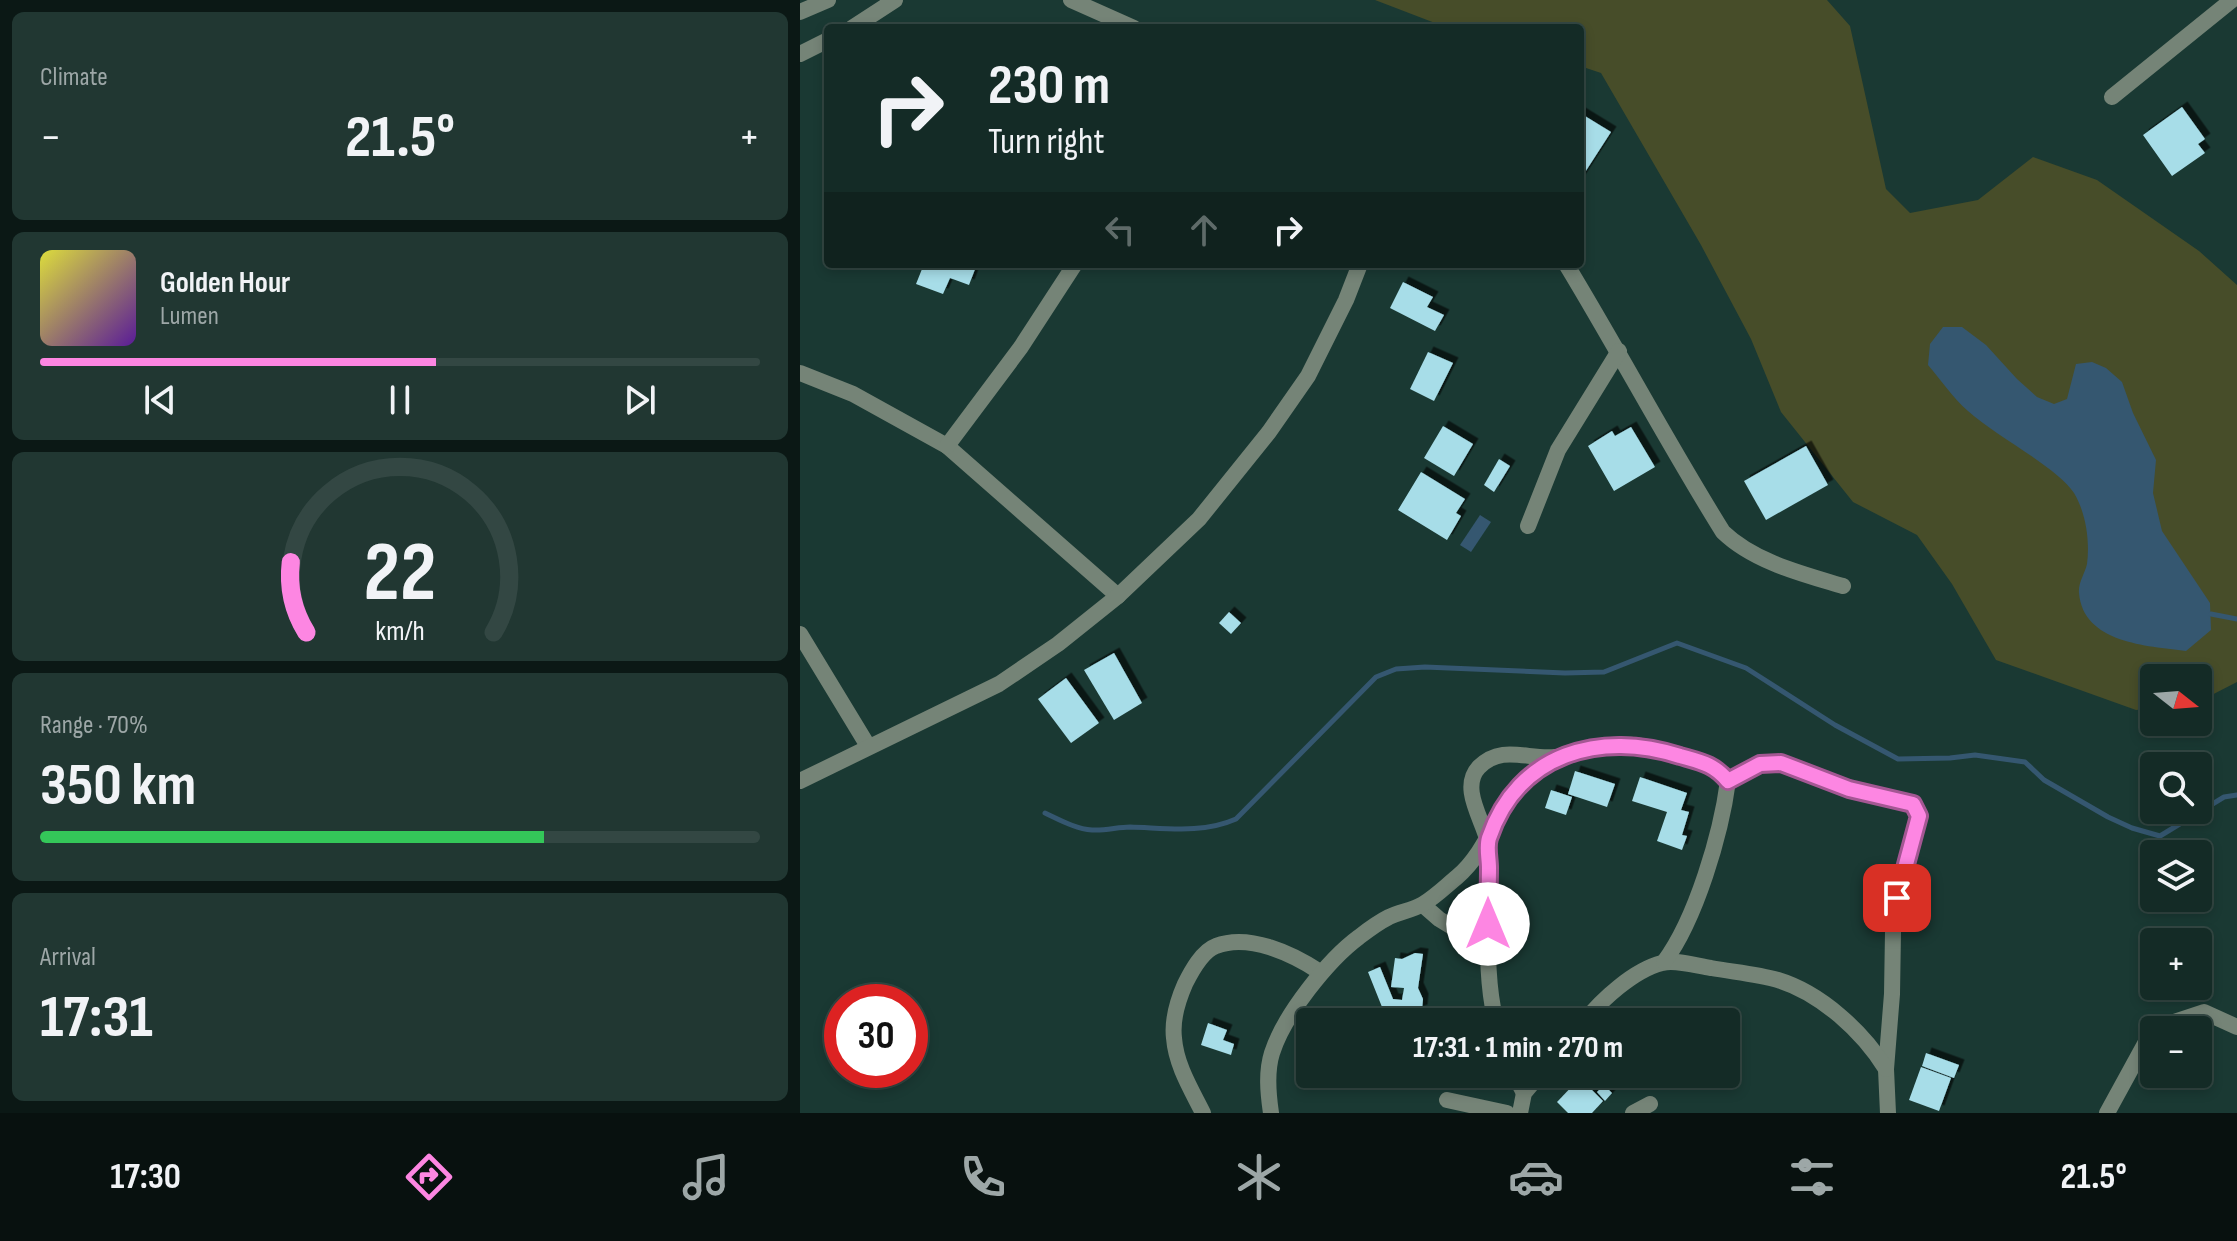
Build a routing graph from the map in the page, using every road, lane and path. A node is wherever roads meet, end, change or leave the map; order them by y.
1 (828, 0) edge
2 (895, 0) edge
3 (1071, 0) edge
4 (2232, 0) edge
5 (800, 12) edge
6 (858, 24) edge
7 (1125, 24) edge
8 (824, 42) edge
9 (800, 54) edge
10 (2112, 97) dead end
11 (1072, 268) edge
12 (1358, 268) edge
13 (1568, 268) edge
14 (1619, 351) junction
15 (800, 373) edge
16 (947, 446) junction
17 (1528, 526) dead end
18 (1843, 586) dead end
19 (1118, 596) junction
20 (800, 634) edge
21 (868, 746) junction
22 (1557, 757) junction
23 (800, 781) edge
24 (1728, 781) junction
25 (1488, 840) junction
26 (1423, 905) junction
27 (1488, 949) junction
28 (1664, 962) junction
29 (1320, 972) junction
30 (1494, 1008) edge
31 (1598, 1008) edge
32 (2237, 1027) edge
33 (1886, 1069) junction
34 (1521, 1088) edge
35 (1528, 1088) edge
36 (1524, 1093) junction
37 (1447, 1100) dead end
38 (1650, 1104) dead end
39 (1203, 1113) edge
40 (1271, 1113) edge
41 (1507, 1113) edge
42 (1520, 1113) edge
43 (1633, 1113) edge
44 (1888, 1113) edge
45 (2107, 1113) edge

1 - 5 street
2 - 6 street
3 - 7 street
4 - 10 street
8 - 9 street
11 - 16 street
12 - 19 street
13 - 14 street
14 - 17 street
14 - 18 street
15 - 16 street
16 - 19 street
19 - 21 street
20 - 21 street
21 - 23 street
22 - 24 street
22 - 25 street
22 - 25 street
24 - 28 street
24 - 33 street
25 - 26 street
25 - 27 street
26 - 27 street
26 - 29 street
27 - 30 street
28 - 31 street
28 - 33 street
29 - 39 street
29 - 40 street
32 - 45 street
33 - 44 street
34 - 36 street
35 - 36 street
36 - 42 street
37 - 41 street
38 - 43 street

